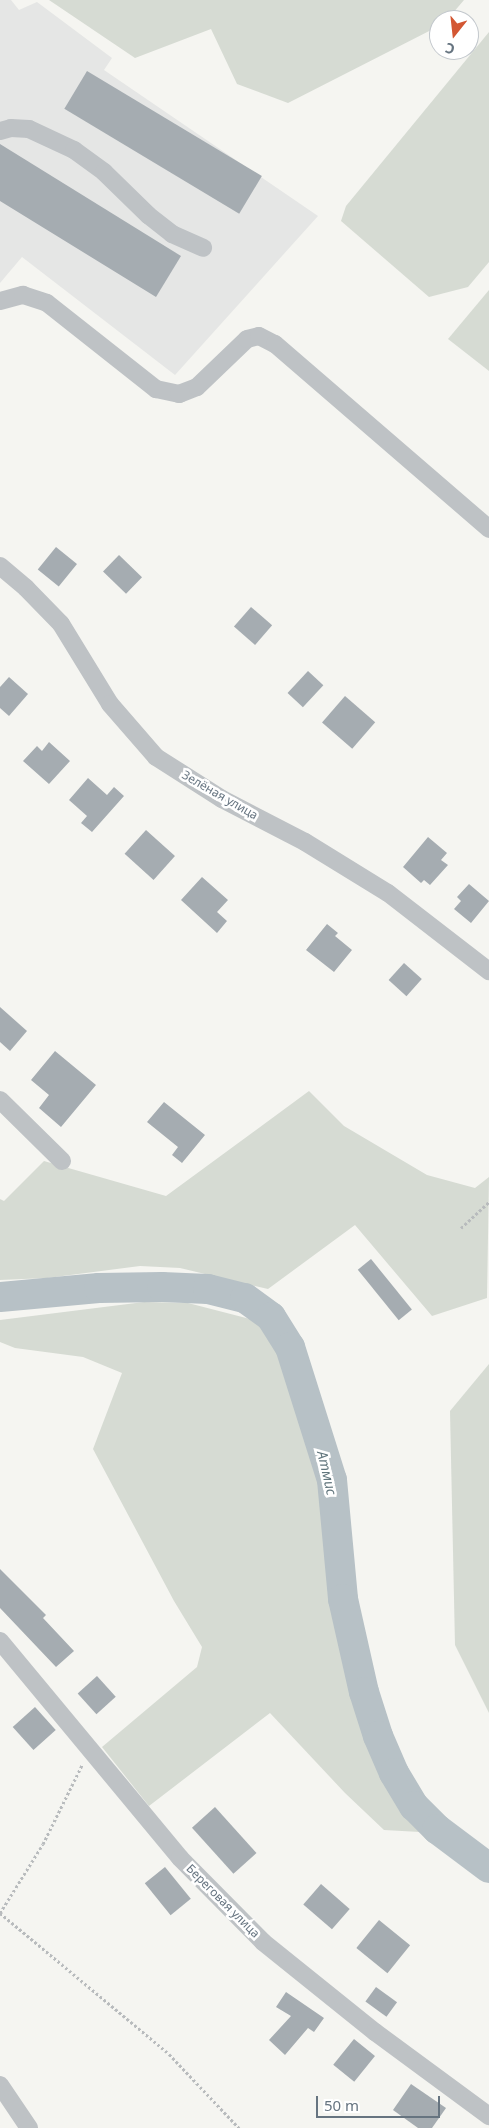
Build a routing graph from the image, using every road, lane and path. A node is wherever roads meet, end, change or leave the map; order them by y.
1 (0, 131) edge
2 (203, 248) dead end
3 (0, 301) edge
4 (489, 529) edge
5 (0, 566) edge
6 (489, 971) edge
7 (0, 1100) edge
8 (62, 1161) dead end
9 (489, 1202) edge
10 (461, 1228) dead end
11 (0, 1641) edge
12 (90, 1748) junction
13 (0, 1913) edge
14 (0, 2085) edge
15 (489, 2116) edge
16 (29, 2128) edge
17 (239, 2128) edge

1 - 2 street
3 - 4 street
5 - 6 street, Зелёная улица
7 - 8 street
9 - 10 path
11 - 12 street, Береговая улица
12 - 13 path
12 - 15 street, Береговая улица
13 - 17 path
14 - 16 street

